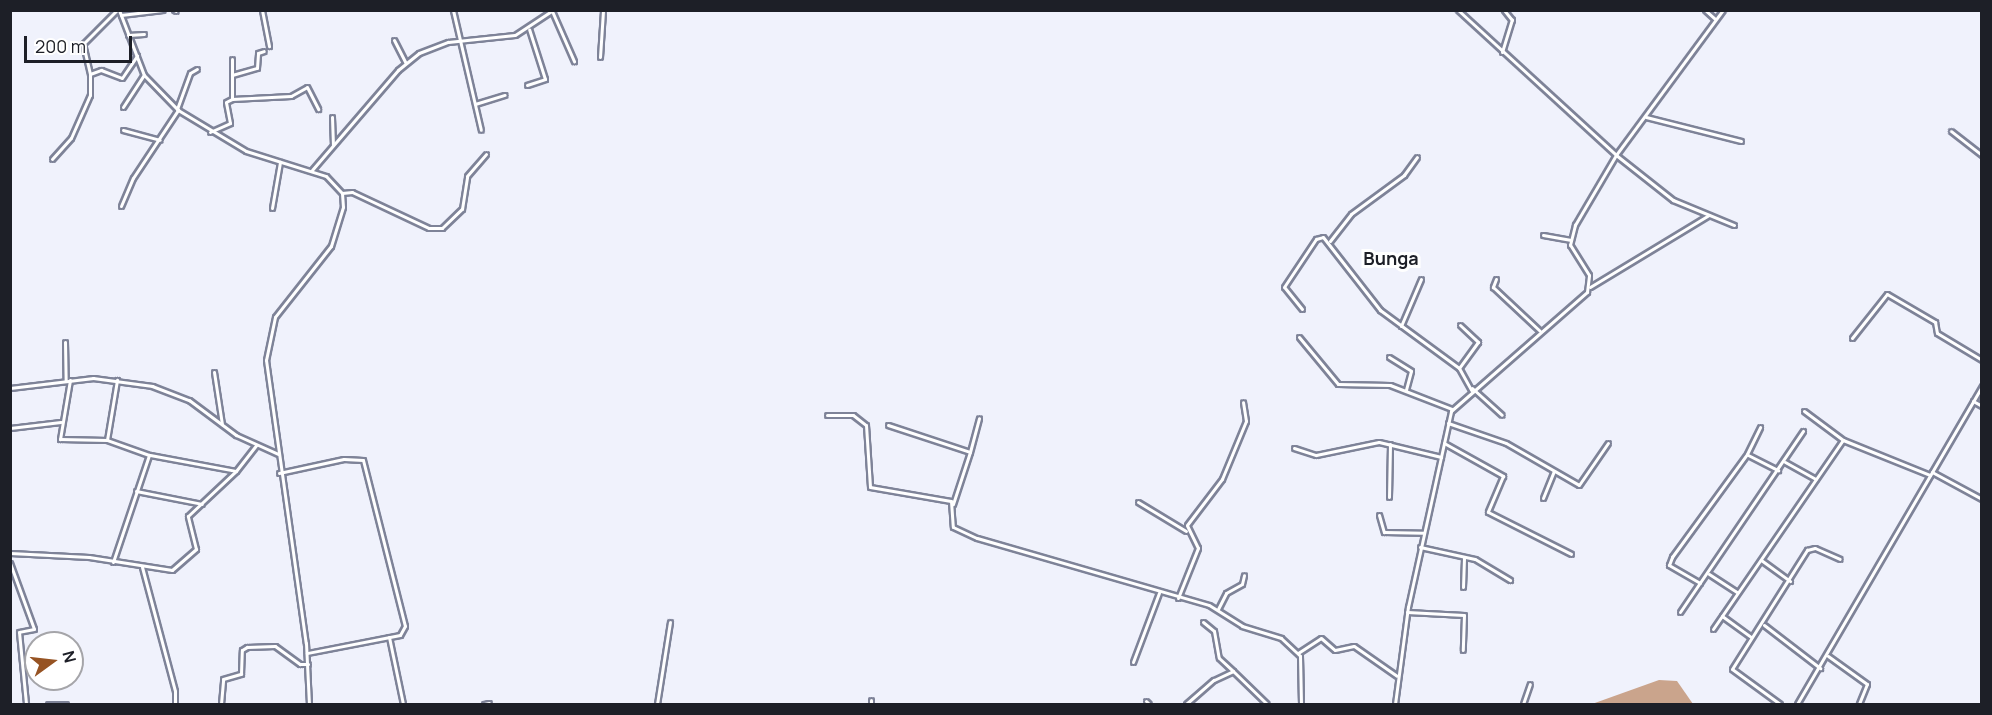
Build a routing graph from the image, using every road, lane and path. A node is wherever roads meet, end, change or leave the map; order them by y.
1 (118, 10) edge
2 (163, 10) edge
3 (262, 10) edge
4 (453, 10) edge
5 (603, 10) edge
6 (1458, 10) edge
7 (1504, 10) edge
8 (1705, 10) edge
9 (1723, 10) edge
10 (553, 11) edge
11 (121, 15) junction
12 (1715, 19) junction
13 (530, 29) junction
14 (144, 34) dead end
15 (128, 35) junction
16 (394, 40) dead end
17 (462, 40) junction
18 (269, 46) dead end
19 (264, 51) dead end
20 (1502, 52) junction
21 (136, 56) junction
22 (600, 57) dead end
23 (232, 59) dead end
24 (574, 61) dead end
25 (406, 63) junction
26 (197, 69) dead end
27 (90, 75) junction
28 (144, 75) junction
29 (232, 75) junction
30 (527, 85) dead end
31 (506, 95) dead end
32 (232, 99) junction
33 (475, 104) junction
34 (123, 107) dead end
35 (177, 109) junction
36 (318, 109) dead end
37 (332, 117) dead end
38 (1646, 117) junction
39 (123, 129) dead end
40 (481, 130) dead end
41 (1951, 131) dead end
42 (210, 132) junction
43 (160, 140) junction
44 (1741, 141) dead end
45 (333, 145) junction
46 (486, 154) dead end
47 (1982, 155) edge
48 (1616, 156) junction
49 (1417, 157) dead end
50 (52, 159) dead end
51 (280, 162) junction
52 (312, 170) junction
53 (342, 193) junction
54 (121, 206) dead end
55 (272, 208) dead end
56 (1709, 215) junction
57 (1734, 225) dead end
58 (1543, 236) dead end
59 (1570, 240) junction
60 (1330, 242) junction
61 (1421, 279) dead end
62 (1496, 279) dead end
63 (1589, 288) junction
64 (1302, 309) dead end
65 (1460, 325) dead end
66 (1401, 326) junction
67 (1540, 331) junction
68 (1299, 337) dead end
69 (1852, 338) dead end
70 (65, 342) dead end
71 (1389, 357) dead end
72 (1982, 360) edge
73 (1459, 368) junction
74 (214, 372) dead end
75 (68, 380) junction
76 (117, 380) junction
77 (1982, 386) edge
78 (10, 388) edge
79 (1472, 389) junction
80 (1406, 390) junction
81 (1243, 402) dead end
82 (1973, 402) junction
83 (1982, 406) edge
84 (1452, 409) junction
85 (1804, 411) dead end
86 (827, 415) dead end
87 (1502, 415) dead end
88 (980, 418) dead end
89 (62, 422) junction
90 (1448, 423) junction
91 (888, 425) dead end
92 (223, 426) junction
93 (1760, 427) dead end
94 (10, 428) edge
95 (1803, 431) dead end
96 (106, 440) junction
97 (1843, 440) junction
98 (1444, 443) junction
99 (1608, 443) dead end
100 (1390, 444) junction
101 (256, 445) junction
102 (1294, 448) dead end
103 (970, 452) junction
104 (278, 454) junction
105 (1747, 454) junction
106 (149, 455) junction
107 (1441, 457) junction
108 (1785, 462) junction
109 (1778, 470) junction
110 (236, 471) junction
111 (1554, 471) junction
112 (279, 473) junction
113 (1931, 474) junction
114 (1816, 479) junction
115 (136, 491) junction
116 (1389, 497) dead end
117 (1543, 498) dead end
118 (1982, 499) edge
119 (1138, 502) dead end
120 (202, 504) junction
121 (953, 504) junction
122 (1379, 515) dead end
123 (1186, 531) junction
124 (1423, 532) junction
125 (1420, 547) junction
126 (10, 553) edge
127 (1571, 554) dead end
128 (1464, 557) junction
129 (1840, 559) dead end
130 (1761, 560) junction
131 (113, 562) junction
132 (10, 563) edge
133 (141, 567) junction
134 (1709, 574) junction
135 (1244, 575) dead end
136 (1510, 579) dead end
137 (1790, 581) junction
138 (1701, 583) junction
139 (1463, 587) dead end
140 (1737, 592) junction
141 (1158, 593) junction
142 (1178, 598) junction
143 (1218, 609) junction
144 (1407, 612) junction
145 (1680, 612) dead end
146 (1722, 616) junction
147 (670, 622) dead end
148 (1203, 622) dead end
149 (1764, 624) junction
150 (1713, 629) dead end
151 (389, 637) junction
152 (1751, 637) junction
153 (1463, 650) dead end
154 (307, 653) junction
155 (1297, 653) junction
156 (1828, 656) junction
157 (1133, 663) dead end
158 (308, 664) junction
159 (1820, 668) junction
160 (1233, 671) junction
161 (1396, 676) junction
162 (1530, 684) dead end
163 (489, 703) edge
164 (26, 705) edge
165 (48, 705) edge
166 (66, 705) edge
167 (175, 705) edge
168 (221, 705) edge
169 (309, 705) edge
170 (403, 705) edge
171 (484, 705) edge
172 (657, 705) edge
173 (1186, 705) edge
174 (1267, 705) edge
175 (1301, 705) edge
176 (1395, 705) edge
177 (1523, 705) edge
178 (1780, 705) edge
179 (1797, 705) edge
180 (1859, 705) edge

1 - 11 street
1 - 27 street
2 - 11 street
3 - 18 street
4 - 17 street
5 - 22 street
6 - 20 street
7 - 20 street
8 - 12 street
9 - 12 street
10 - 13 street
10 - 24 street
11 - 15 street
12 - 38 street
13 - 17 street
13 - 30 street
14 - 15 street
15 - 21 street
16 - 25 street
17 - 25 street
17 - 33 street
19 - 29 street
20 - 48 street
21 - 27 street
21 - 28 street
23 - 29 street
25 - 45 street
26 - 35 street
27 - 50 street
28 - 34 street
28 - 35 street
29 - 32 street
31 - 33 street
32 - 36 street
32 - 42 street
33 - 40 street
35 - 42 street
35 - 43 street
37 - 45 street
38 - 44 street
38 - 48 street
39 - 43 street
41 - 47 street
42 - 51 street
43 - 54 street
45 - 52 street
46 - 53 street
48 - 56 street
48 - 59 street
49 - 60 street
51 - 52 street
51 - 55 street
52 - 53 street
53 - 104 street
56 - 57 street
56 - 63 street
58 - 59 street
59 - 63 street
60 - 64 street
60 - 66 street
61 - 66 street
62 - 67 street
63 - 67 street
65 - 73 street
66 - 73 street
67 - 79 street
68 - 80 street
69 - 72 street
70 - 75 street
71 - 80 street
73 - 79 street
74 - 92 street
75 - 76 street
75 - 78 street
75 - 89 street
76 - 92 street
76 - 96 street
77 - 82 street
79 - 84 street
79 - 87 street
80 - 84 street
81 - 123 street
82 - 83 street
82 - 113 street
84 - 90 street
85 - 97 street
86 - 121 street
88 - 103 street
89 - 94 street
89 - 96 street
90 - 98 street
90 - 111 street
91 - 103 street
92 - 101 street
93 - 105 street
95 - 108 street
96 - 106 street
97 - 113 street
97 - 114 street
98 - 107 street
98 - 127 street
99 - 111 street
100 - 102 street
100 - 107 street
100 - 116 street
101 - 104 street
101 - 110 street
103 - 121 street
104 - 112 street
105 - 109 street
105 - 138 street
106 - 110 street
106 - 115 street
107 - 124 street
108 - 109 street
108 - 114 street
109 - 134 street
110 - 120 street
111 - 117 street
112 - 151 street
112 - 154 street
113 - 118 street
113 - 156 street
114 - 130 street
115 - 120 street
115 - 131 street
119 - 123 street
120 - 133 street
121 - 141 street
122 - 124 street
123 - 142 street
124 - 125 street
125 - 128 street
125 - 144 street
126 - 131 street
128 - 136 street
128 - 139 street
129 - 137 street
130 - 137 street
130 - 140 street
131 - 133 street
132 - 164 street
133 - 167 street
134 - 138 street
134 - 140 street
135 - 143 street
137 - 149 street
138 - 145 street
140 - 146 street
141 - 142 street
141 - 157 street
142 - 143 street
143 - 155 street
144 - 153 street
144 - 161 street
146 - 150 street
146 - 152 street
147 - 172 street
148 - 160 street
149 - 152 street
149 - 159 street
151 - 154 street
151 - 170 street
152 - 178 street
154 - 158 street
155 - 161 street
155 - 175 street
156 - 159 street
156 - 180 street
158 - 168 street
158 - 169 street
159 - 179 street
160 - 173 street
160 - 174 street
161 - 176 street
162 - 177 street
163 - 171 street
165 - 166 street

